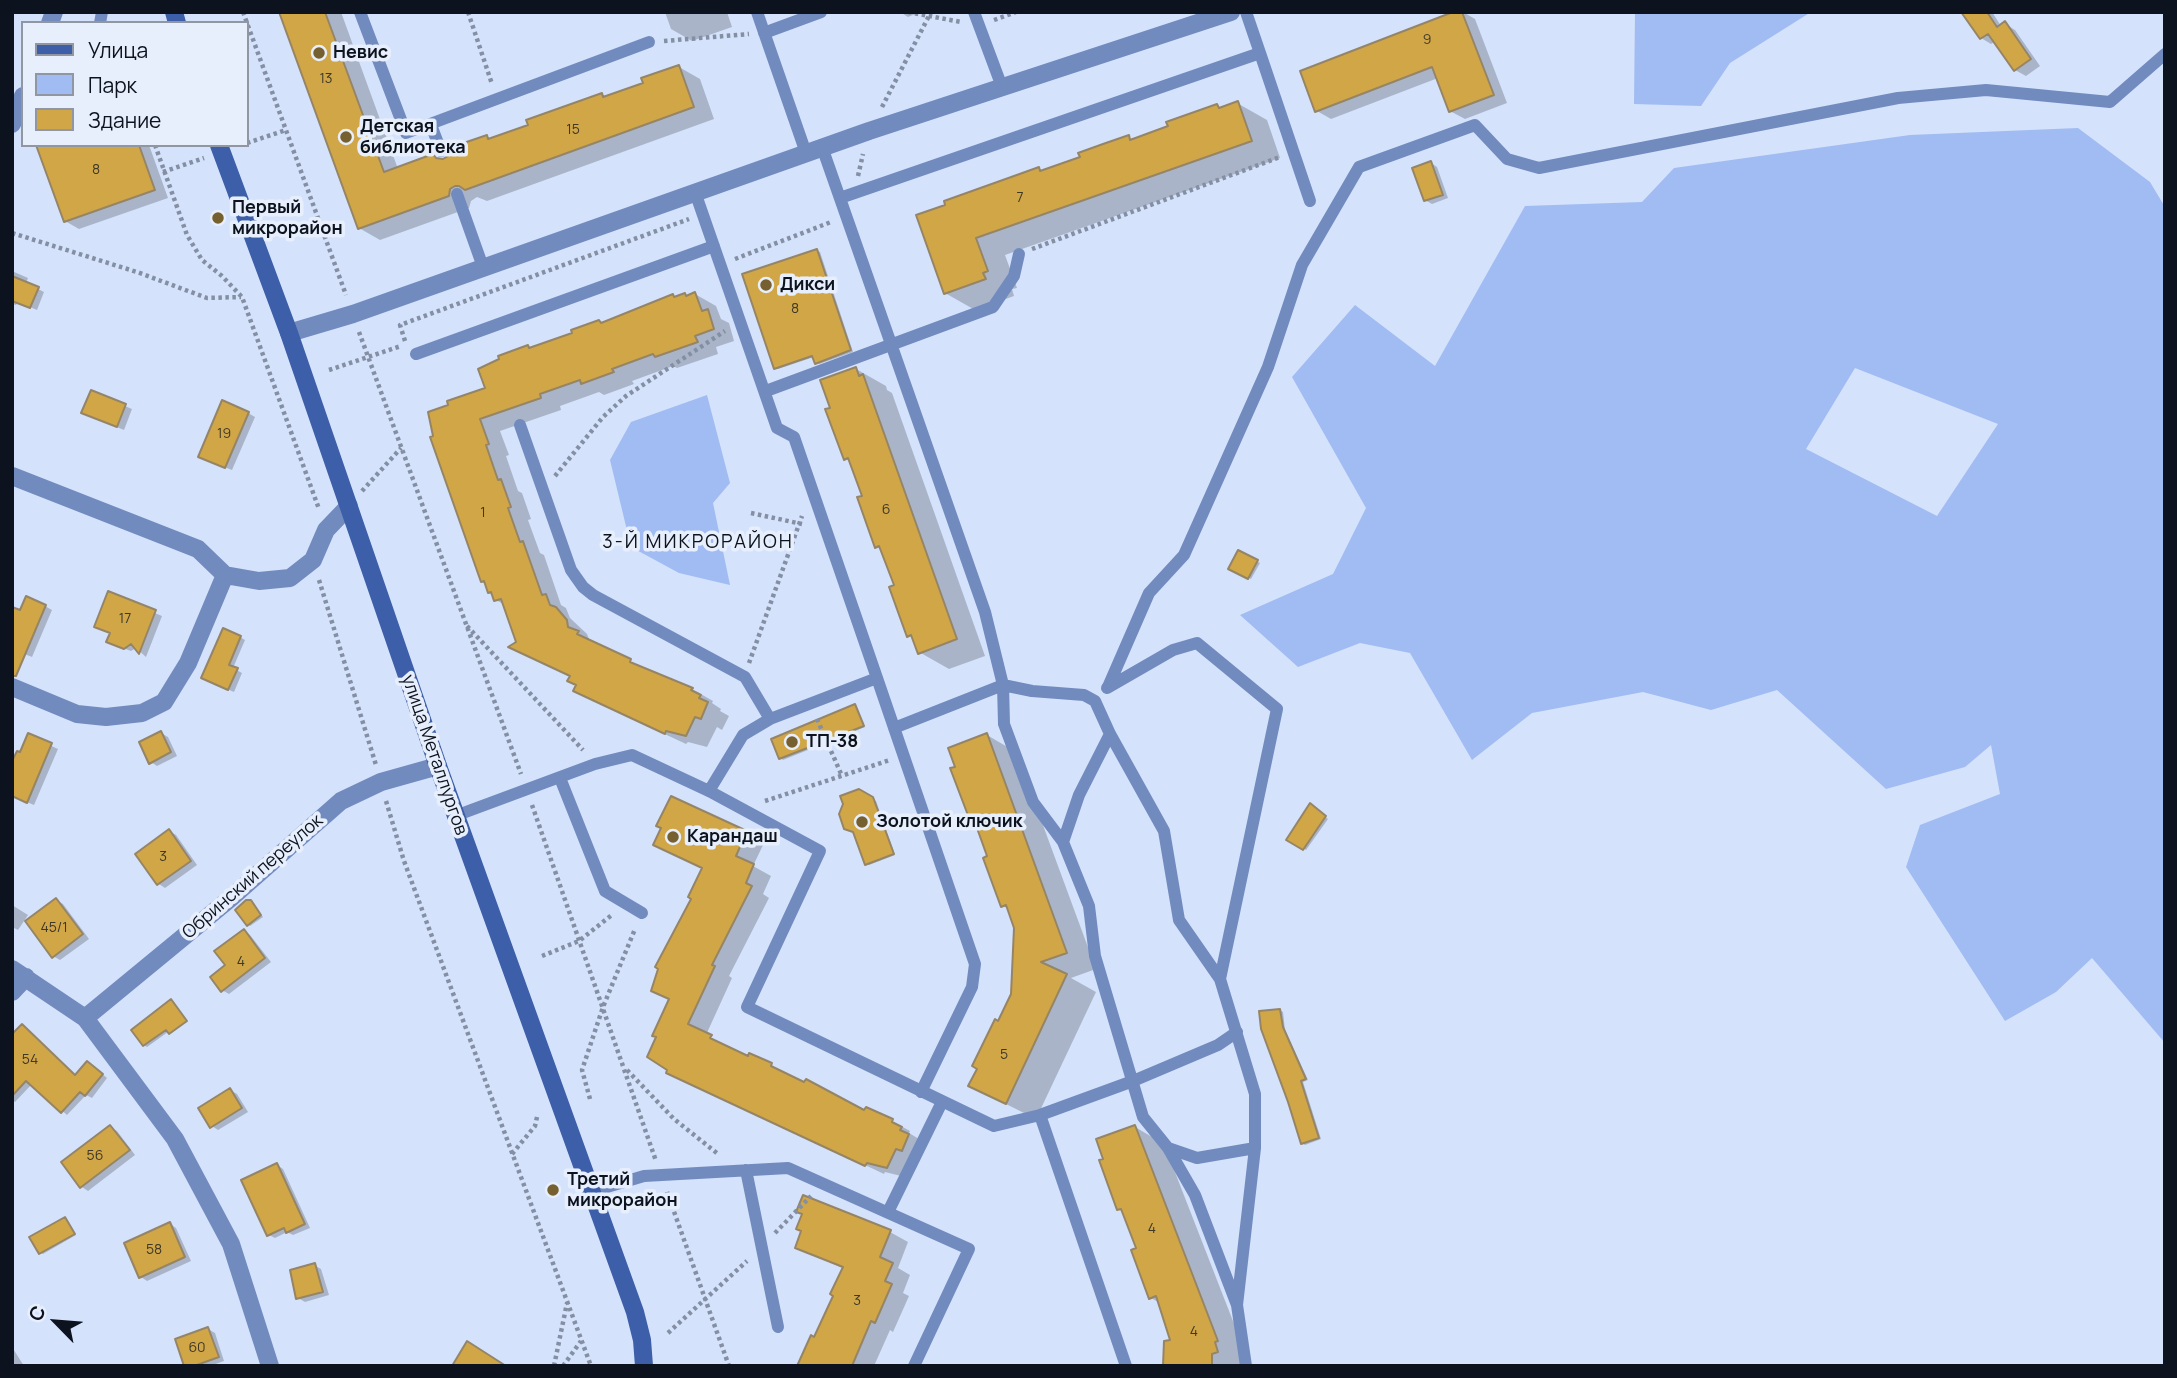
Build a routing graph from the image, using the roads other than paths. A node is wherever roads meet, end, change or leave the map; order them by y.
1 (360, 12) edge
2 (757, 12) edge
3 (821, 12) edge
4 (974, 12) edge
5 (1231, 12) edge
6 (1246, 12) edge
7 (764, 33) junction
8 (649, 42) road end
9 (1260, 52) junction
10 (2165, 54) edge
11 (1002, 87) junction
12 (21, 101) edge
13 (12, 124) edge
14 (431, 125) junction
15 (220, 147) edge
16 (814, 150) junction
17 (441, 151) dead end
18 (695, 192) junction
19 (457, 194) dead end
20 (840, 198) junction
21 (1310, 201) dead end
22 (714, 246) junction
23 (1019, 254) road end
24 (484, 267) junction
25 (289, 333) junction
26 (893, 345) junction
27 (416, 354) dead end
28 (766, 391) junction
29 (520, 425) dead end
30 (12, 476) edge
31 (349, 506) junction
32 (225, 575) junction
33 (877, 678) junction
34 (1003, 685) junction
35 (12, 687) edge
36 (1108, 687) junction
37 (1095, 701) junction
38 (770, 719) junction
39 (894, 728) junction
40 (1110, 734) junction
41 (438, 766) junction
42 (560, 778) junction
43 (709, 792) junction
44 (455, 816) junction
45 (1063, 842) junction
46 (642, 913) road end
47 (19, 973) edge
48 (1220, 979) junction
49 (12, 992) edge
50 (85, 1018) junction
51 (1237, 1032) junction
52 (1133, 1081) junction
53 (920, 1092) junction
54 (942, 1102) junction
55 (1040, 1115) junction
56 (1255, 1148) junction
57 (1168, 1149) junction
58 (746, 1170) junction
59 (590, 1192) junction
60 (888, 1212) junction
61 (1237, 1305) junction
62 (778, 1327) dead end
63 (270, 1366) edge
64 (644, 1366) edge
65 (914, 1366) edge
66 (1126, 1366) edge
67 (1246, 1366) edge

1 - 14 lane
2 - 7 lane
3 - 7 lane
4 - 11 lane
5 - 11 street
6 - 9 lane
7 - 16 lane
8 - 14 lane
9 - 20 lane
9 - 21 lane
10 - 36 lane
11 - 16 street
12 - 13 street
14 - 17 lane
15 - 25 street, улица Металлургов
16 - 18 street
16 - 20 lane
18 - 22 lane
18 - 24 street
19 - 24 lane
20 - 26 lane
22 - 27 lane
22 - 28 lane
23 - 26 lane
24 - 25 street
25 - 31 street, улица Металлургов
26 - 28 lane
26 - 34 lane
28 - 33 lane
29 - 38 lane
30 - 32 street
31 - 32 street
31 - 41 street, улица Металлургов
32 - 35 street
33 - 38 lane
33 - 39 lane
34 - 37 lane
34 - 39 lane
34 - 45 lane
36 - 37 lane
36 - 48 lane
37 - 40 lane
38 - 43 lane
39 - 53 lane
40 - 45 lane
40 - 48 lane
41 - 44 street, улица Металлургов
41 - 50 street, Обринский переулок
42 - 43 lane
42 - 44 lane
42 - 46 lane
43 - 53 lane
44 - 59 street, улица Металлургов
45 - 52 lane
47 - 49 street
47 - 50 street
48 - 51 lane
50 - 63 street
51 - 52 lane
51 - 56 lane
52 - 55 lane
52 - 57 lane
53 - 54 lane
54 - 55 lane
54 - 60 lane
55 - 66 lane
56 - 57 lane
56 - 61 lane
57 - 61 lane
58 - 59 lane
58 - 60 lane
58 - 62 lane
59 - 64 street, улица Металлургов
60 - 65 lane
61 - 67 lane

